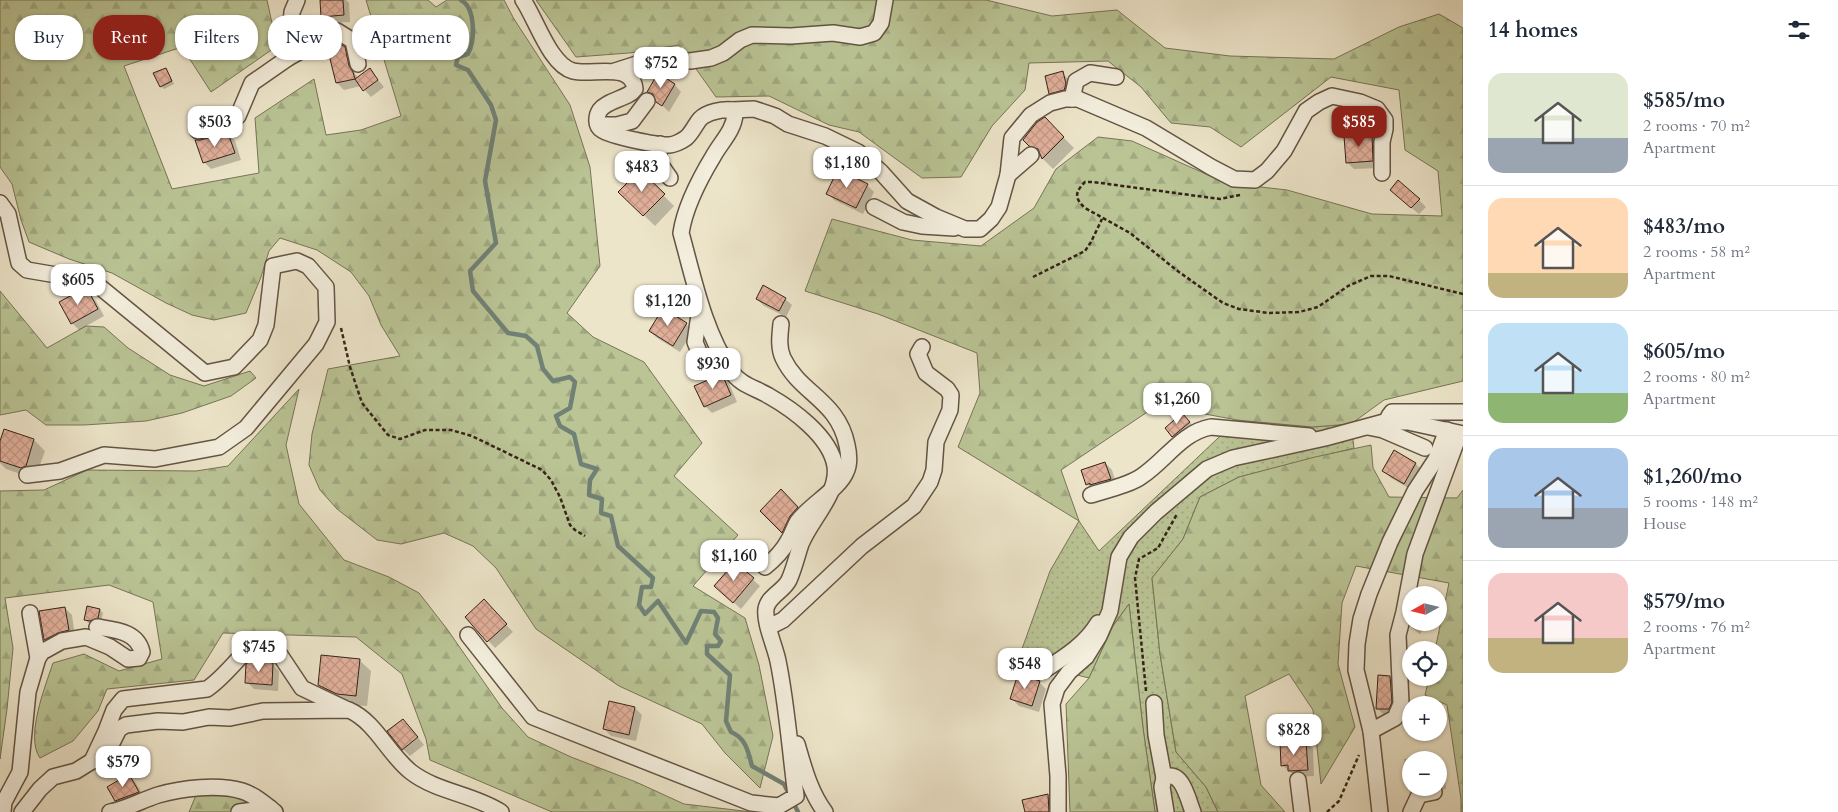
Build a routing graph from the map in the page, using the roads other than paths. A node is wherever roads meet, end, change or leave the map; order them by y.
1 (297, 0) edge
2 (523, 0) edge
3 (885, 0) edge
4 (292, 15) edge
5 (342, 34) edge
6 (285, 60) edge
7 (358, 64) dead end
8 (615, 71) junction
9 (1116, 77) dead end
10 (1072, 99) junction
11 (647, 100) dead end
12 (732, 110) junction
13 (597, 126) junction
14 (198, 131) dead end
15 (660, 144) junction
16 (1031, 155) dead end
17 (1382, 173) dead end
18 (1008, 175) junction
19 (670, 178) dead end
20 (0, 203) edge
21 (874, 207) dead end
22 (0, 218) edge
23 (965, 229) junction
24 (12, 236) junction
25 (701, 303) junction
26 (781, 324) dead end
27 (922, 347) dead end
28 (703, 362) dead end
29 (1463, 412) edge
30 (1384, 422) junction
31 (1364, 427) junction
32 (1458, 437) edge
33 (1325, 438) junction
34 (1425, 448) dead end
35 (27, 476) dead end
36 (830, 491) junction
37 (1091, 495) dead end
38 (765, 567) dead end
39 (1113, 595) junction
40 (30, 613) dead end
41 (768, 623) junction
42 (97, 627) dead end
43 (468, 635) dead end
44 (38, 658) junction
45 (1043, 671) dead end
46 (782, 687) junction
47 (1154, 703) road end
48 (349, 710) junction
49 (1371, 731) junction
50 (92, 761) junction
51 (1164, 778) junction
52 (1298, 780) dead end
53 (1418, 796) edge
54 (272, 810) edge
55 (3, 812) edge
56 (22, 812) edge
57 (110, 812) edge
58 (238, 812) edge
59 (501, 812) edge
60 (825, 812) edge
61 (1058, 812) edge
62 (1166, 812) edge
63 (1193, 812) edge
64 (1302, 812) edge
65 (1380, 812) edge
66 (1410, 812) edge

1 - 4 street
2 - 8 street
3 - 8 street
5 - 7 street
6 - 14 street
8 - 13 street
9 - 10 street
10 - 17 street
10 - 18 street
11 - 13 street
12 - 15 street
12 - 23 street
12 - 25 street
13 - 15 street
15 - 19 street
16 - 18 street
18 - 23 street
20 - 24 street
21 - 23 street
22 - 24 street
24 - 35 street
25 - 28 street
25 - 36 street
26 - 36 street
27 - 41 street
29 - 30 street
30 - 31 street
30 - 32 street
31 - 33 street
31 - 34 street
32 - 49 street
32 - 49 street
33 - 37 street
33 - 39 street
36 - 38 street
36 - 41 street
39 - 45 street
39 - 61 street
40 - 44 street
41 - 46 street
42 - 44 street
43 - 46 street
44 - 55 street
46 - 60 street
47 - 51 street
48 - 50 street
48 - 50 street
48 - 59 street
49 - 65 street
50 - 56 street
51 - 62 street
51 - 63 street
52 - 64 street
53 - 66 street
54 - 57 street
54 - 58 street

